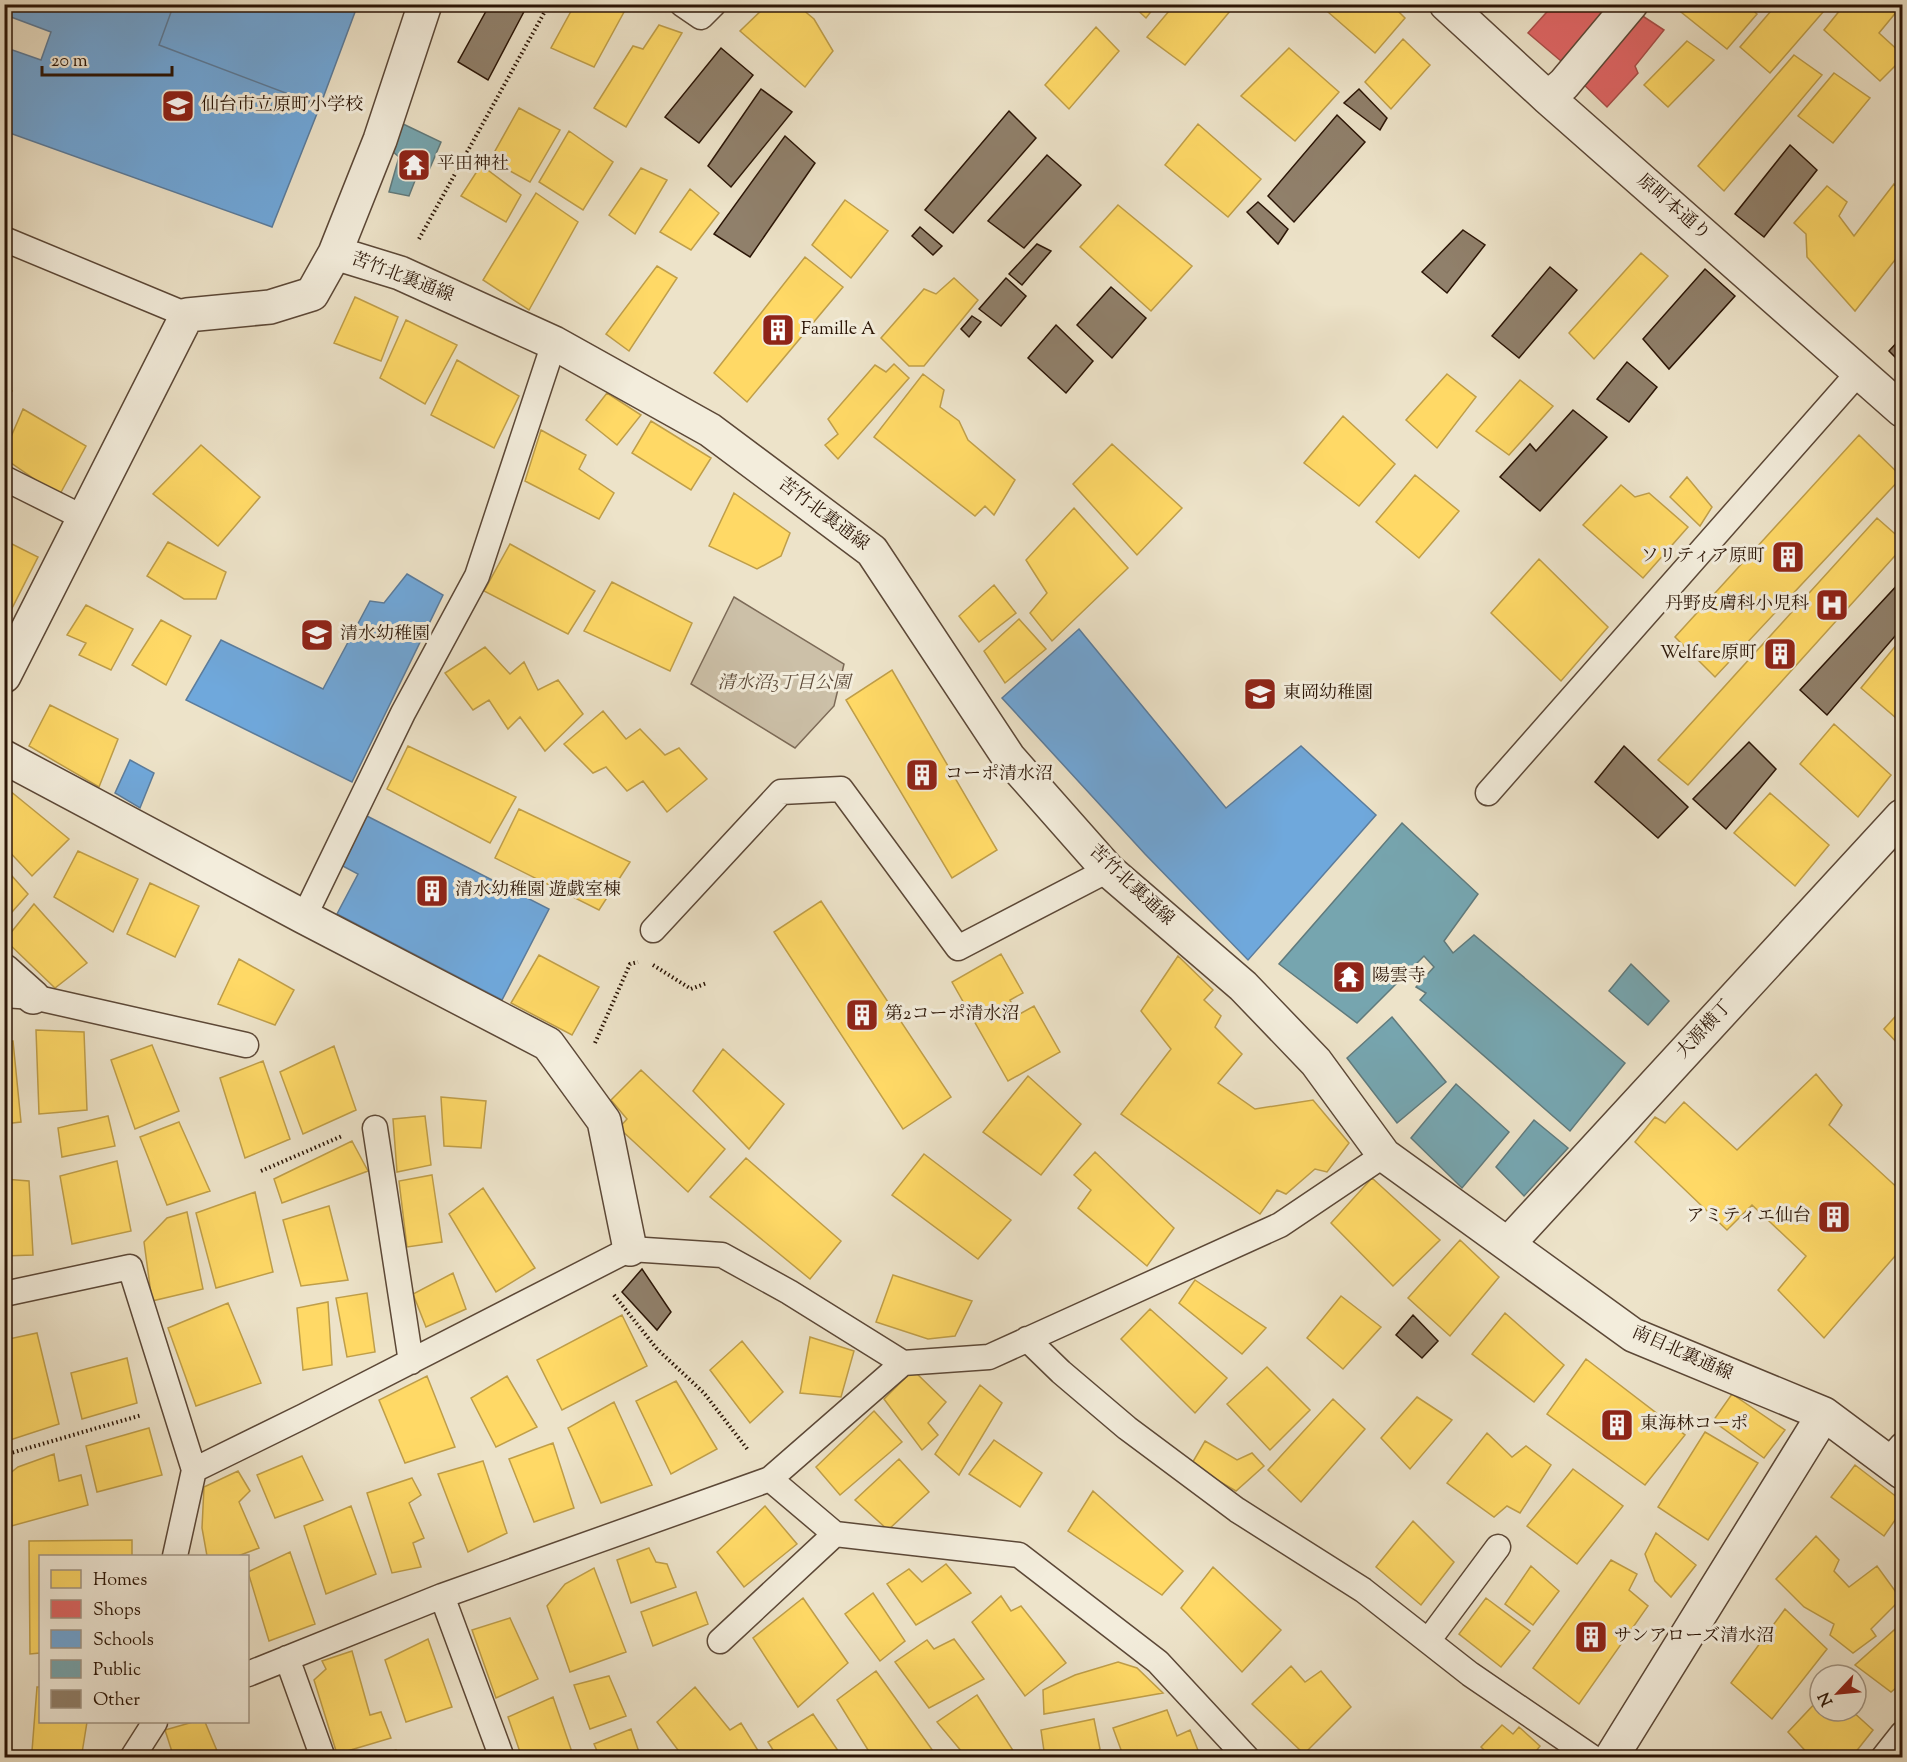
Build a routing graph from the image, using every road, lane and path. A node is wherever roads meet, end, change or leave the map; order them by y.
1 (425, 4) edge
2 (549, 4) edge
3 (682, 4) edge
4 (714, 4) edge
5 (1446, 4) edge
6 (1631, 4) edge
7 (1548, 98) junction
8 (4, 239) edge
9 (335, 253) junction
10 (400, 273) junction
11 (187, 315) junction
12 (554, 343) junction
13 (1859, 372) junction
14 (1902, 410) edge
15 (4, 478) edge
16 (84, 518) junction
17 (4, 676) edge
18 (4, 757) edge
19 (1488, 794) dead end
20 (1902, 816) edge
21 (1108, 870) junction
22 (304, 917) junction
23 (653, 930) dead end
24 (4, 971) edge
25 (707, 983) dead end
26 (19, 996) edge
27 (246, 1045) dead end
28 (567, 1070) junction
29 (375, 1128) joint
30 (1384, 1155) junction
31 (261, 1171) dead end
32 (1508, 1244) junction
33 (630, 1249) junction
34 (593, 1269) junction
35 (4, 1294) edge
36 (1027, 1339) junction
37 (411, 1362) junction
38 (903, 1363) junction
39 (174, 1405) junction
40 (1824, 1414) junction
41 (4, 1455) edge
42 (1898, 1459) edge
43 (194, 1470) junction
44 (770, 1479) junction
45 (835, 1534) junction
46 (1498, 1547) dead end
47 (175, 1555) edge
48 (442, 1596) junction
49 (720, 1641) dead end
50 (1428, 1641) junction
51 (287, 1658) junction
52 (249, 1674) edge
53 (154, 1723) edge
54 (1902, 1734) edge
55 (132, 1758) edge
56 (323, 1758) edge
57 (502, 1758) edge
58 (1247, 1758) edge
59 (1593, 1758) edge
60 (1611, 1758) edge
61 (1883, 1758) edge

1 - 9 street, 苦竹北裏通線
2 - 10 path
3 - 4 lane
5 - 7 street, 原町本通り
6 - 7 street
7 - 13 street, 原町本通り
8 - 11 lane
9 - 10 street, 苦竹北裏通線
9 - 11 street
10 - 12 street, 苦竹北裏通線
11 - 16 street
12 - 21 street, 苦竹北裏通線
12 - 22 lane
13 - 14 street, 原町本通り
13 - 19 lane
15 - 16 lane
16 - 17 street
18 - 22 street
20 - 32 street, 大源横丁
21 - 23 lane
21 - 30 street, 苦竹北裏通線
22 - 28 street
24 - 26 street
25 - 28 path
26 - 27 lane
28 - 33 street
29 - 31 path
29 - 37 lane
30 - 32 street, 南目北裏通線
30 - 36 lane
32 - 40 street, 南目北裏通線
33 - 34 lane
33 - 38 lane
34 - 37 lane
34 - 44 path
35 - 39 lane
36 - 38 lane
36 - 50 lane
37 - 43 lane
38 - 44 lane
39 - 41 path
39 - 43 lane
40 - 42 street, 南目北裏通線
40 - 60 street
43 - 47 lane
44 - 45 lane
44 - 48 lane
45 - 49 lane
45 - 58 lane
46 - 50 lane
48 - 51 lane
48 - 57 lane
50 - 59 lane
51 - 52 lane
51 - 56 lane
53 - 55 lane
54 - 61 lane

